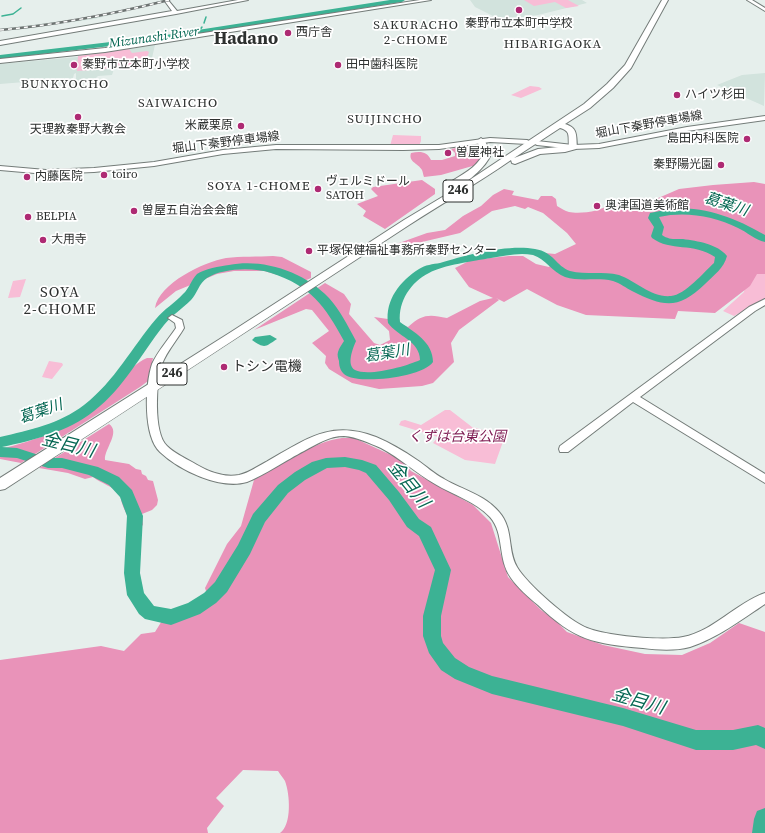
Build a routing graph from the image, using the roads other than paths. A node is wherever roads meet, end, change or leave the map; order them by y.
1 (166, 0) edge
2 (246, 0) edge
3 (429, 0) edge
4 (665, 0) edge
5 (749, 0) edge
6 (765, 10) edge
7 (176, 13) junction
8 (0, 43) edge
9 (0, 61) edge
10 (765, 118) edge
11 (560, 125) junction
12 (481, 141) junction
13 (527, 142) dead end
14 (537, 144) dead end
15 (573, 147) junction
16 (0, 168) edge
17 (462, 189) junction
18 (408, 222) junction
19 (765, 302) edge
20 (172, 318) dead end
21 (153, 386) junction
22 (632, 397) junction
23 (564, 449) dead end
24 (765, 479) edge
25 (0, 485) edge
26 (765, 598) edge

1 - 7 street
2 - 7 street
3 - 9 street
4 - 11 highway, 246
5 - 6 street
7 - 8 street
10 - 15 main road, 堀山下秦野停車場線
11 - 15 highway
11 - 17 highway, 246
12 - 13 main road, 堀山下秦野停車場線
12 - 16 main road, 堀山下秦野停車場線
12 - 18 highway
14 - 15 main road, 堀山下秦野停車場線
15 - 17 highway
17 - 18 highway, 246
18 - 21 highway, 246
19 - 22 street
20 - 21 street
21 - 25 highway, 246
21 - 26 street
22 - 23 street
22 - 24 street

